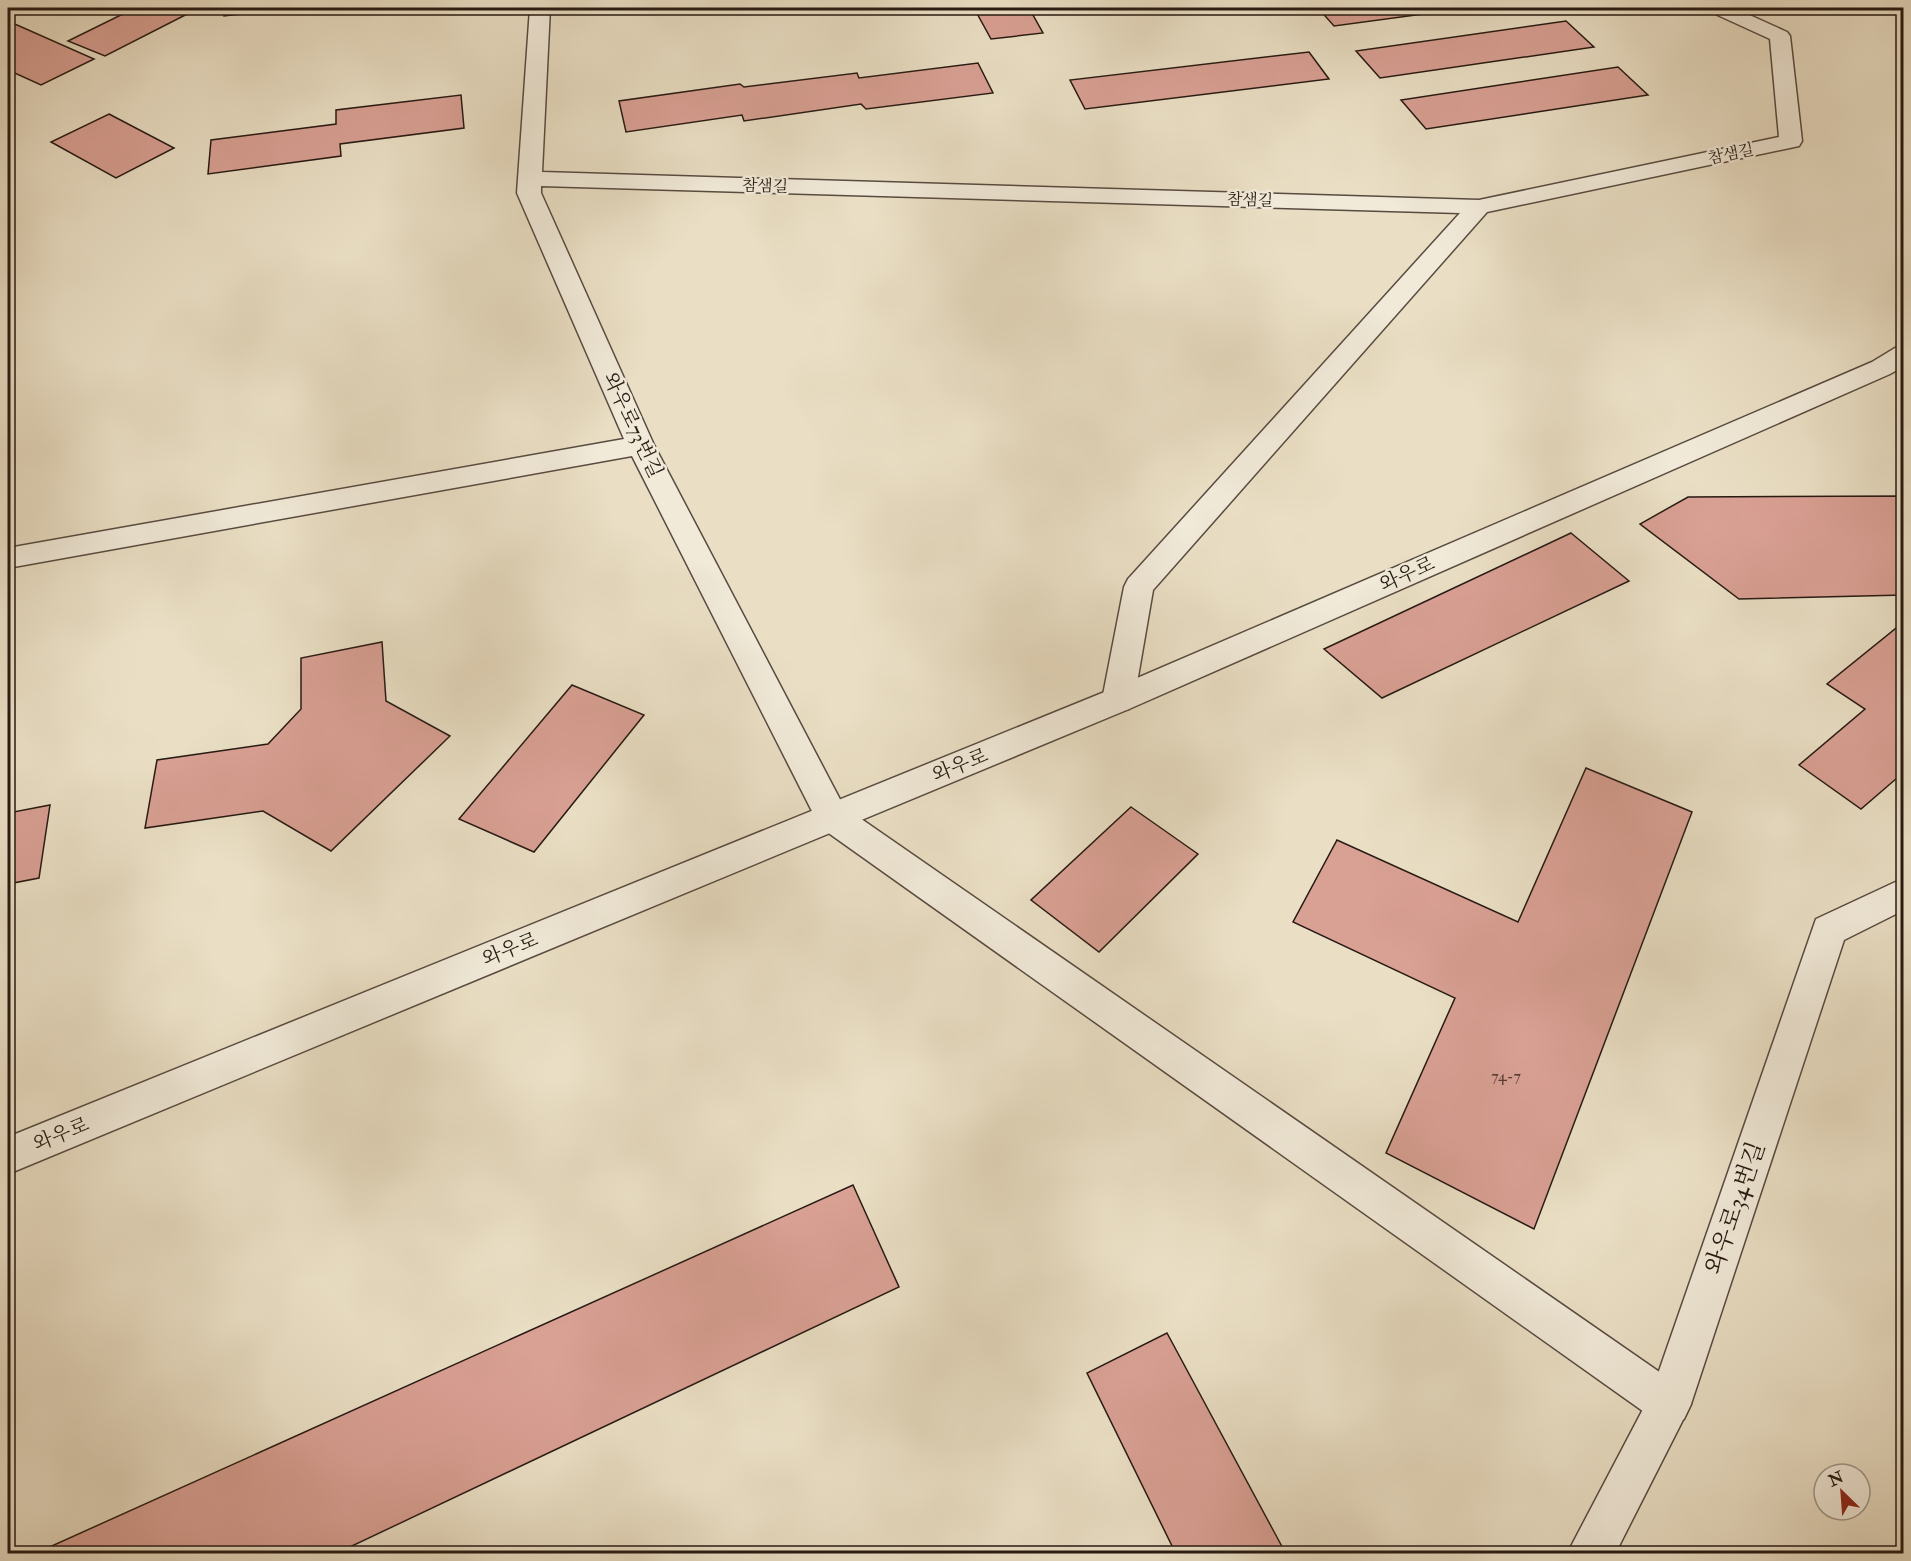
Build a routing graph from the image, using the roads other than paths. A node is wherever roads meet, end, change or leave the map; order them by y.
1 (540, 8) edge
2 (1718, 8) edge
3 (529, 179) junction
4 (1479, 207) junction
5 (1904, 354) edge
6 (640, 445) junction
7 (8, 558) edge
8 (1118, 700) junction
9 (832, 817) junction
10 (1904, 893) edge
11 (8, 1156) edge
12 (1669, 1404) junction
13 (1590, 1554) edge

1 - 3 street, 와우로73번길
2 - 4 street, 참샘길
3 - 4 street, 참샘길
3 - 6 street, 와우로73번길
4 - 8 street
5 - 8 street, 와우로
6 - 7 street
6 - 9 street, 와우로73번길
8 - 9 street, 와우로
9 - 11 street, 와우로
9 - 12 street
10 - 12 street, 와우로34번길
12 - 13 street, 와우로34번길

